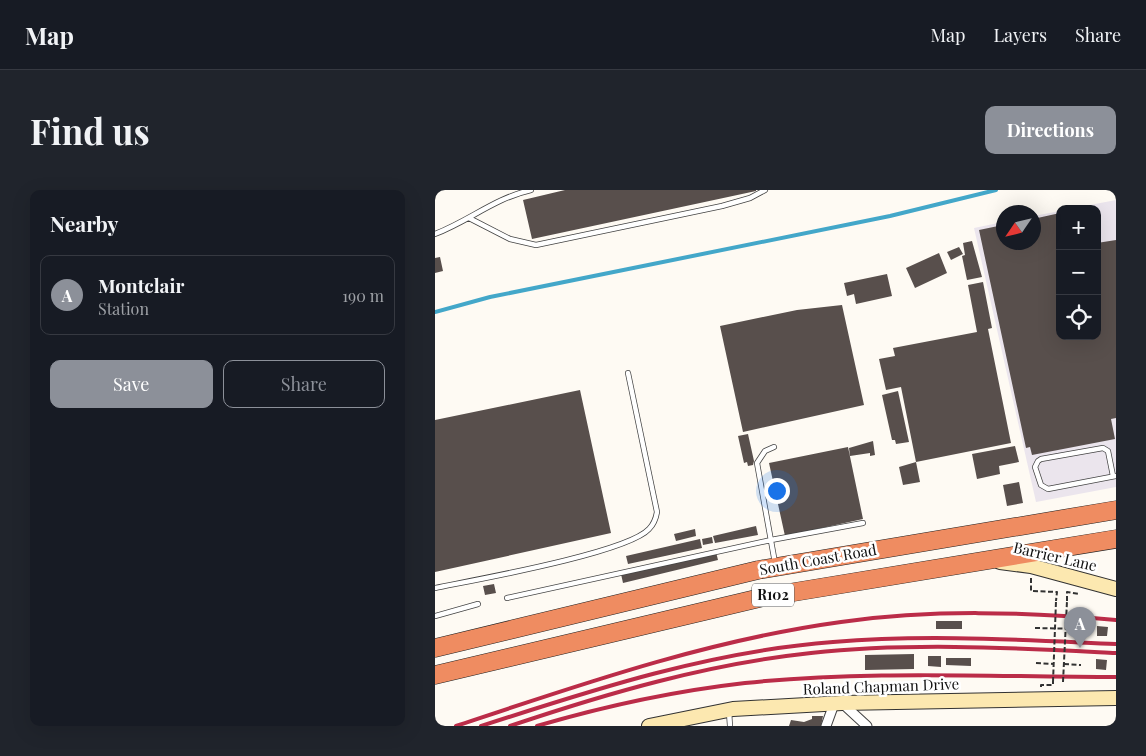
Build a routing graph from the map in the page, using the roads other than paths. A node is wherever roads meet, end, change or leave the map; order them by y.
1 (531, 190) edge
2 (765, 190) edge
3 (469, 218) junction
4 (435, 234) edge
5 (627, 372) dead end
6 (774, 447) dead end
7 (1114, 476) edge
8 (1116, 510) edge
9 (863, 523) dead end
10 (1116, 539) edge
11 (771, 540) junction
12 (987, 560) junction
13 (775, 566) junction
14 (435, 588) edge
15 (1116, 589) edge
16 (507, 598) dead end
17 (479, 604) dead end
18 (435, 616) edge
19 (435, 648) edge
20 (435, 676) edge
21 (1116, 698) edge
22 (838, 704) junction
23 (729, 710) junction
24 (649, 726) edge
25 (730, 726) edge
26 (826, 726) edge
27 (867, 726) edge

1 - 3 lane
2 - 3 lane
3 - 4 lane
5 - 14 lane
6 - 11 lane
7 - 7 lane
8 - 13 highway, South Coast Road / R102
9 - 11 lane
10 - 12 highway, South Coast Road / R102
11 - 13 lane
11 - 16 lane
12 - 15 street, Barrier Lane
12 - 20 highway, South Coast Road / R102
13 - 19 highway, South Coast Road / R102
17 - 18 lane
21 - 22 street, Roland Chapman Drive
22 - 23 street, Roland Chapman Drive
22 - 26 street
22 - 27 street
23 - 24 street, Roland Chapman Drive
23 - 25 lane

